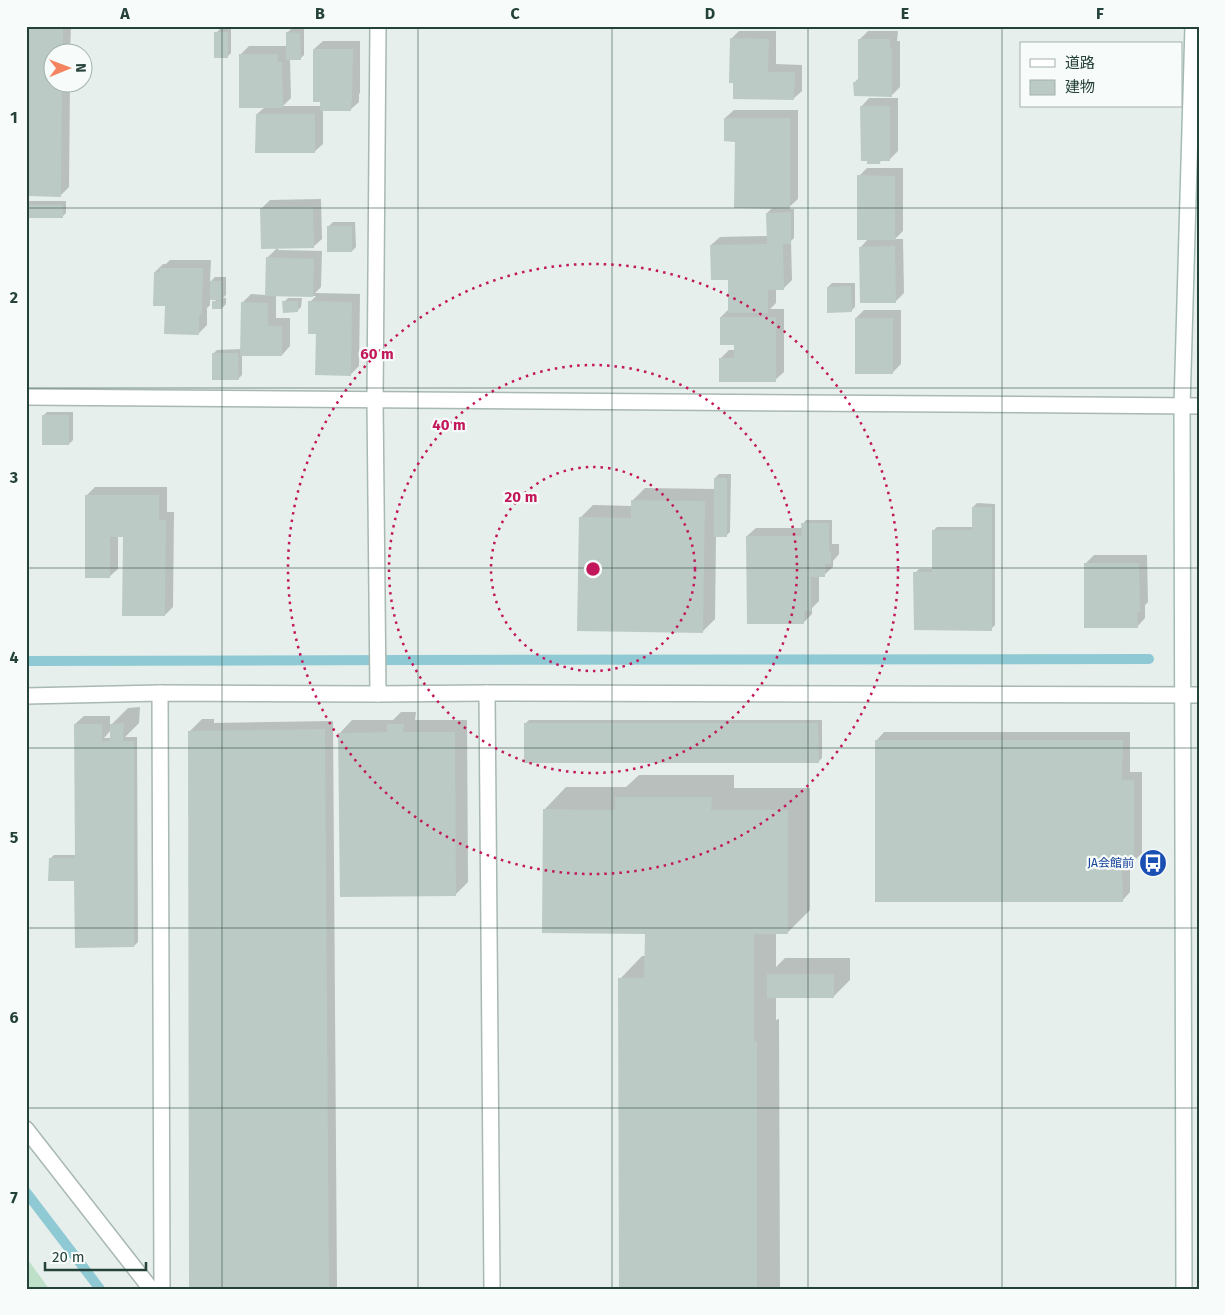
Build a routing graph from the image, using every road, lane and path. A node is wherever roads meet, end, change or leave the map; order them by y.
1 (378, 26) edge
2 (1192, 26) edge
3 (26, 397) edge
4 (375, 400) junction
5 (1182, 406) junction
6 (1199, 406) edge
7 (378, 688) junction
8 (160, 693) junction
9 (487, 693) junction
10 (1183, 695) junction
11 (1199, 695) edge
12 (26, 696) edge
13 (26, 1129) edge
14 (151, 1289) edge
15 (162, 1289) edge
16 (492, 1289) edge
17 (1184, 1289) edge

1 - 4 street
2 - 5 street
3 - 4 street
4 - 5 street
4 - 7 street
5 - 6 street
5 - 10 street
7 - 8 street
7 - 9 street
8 - 12 street
8 - 15 street
9 - 10 street
9 - 16 street
10 - 11 street
10 - 17 street
13 - 14 street

